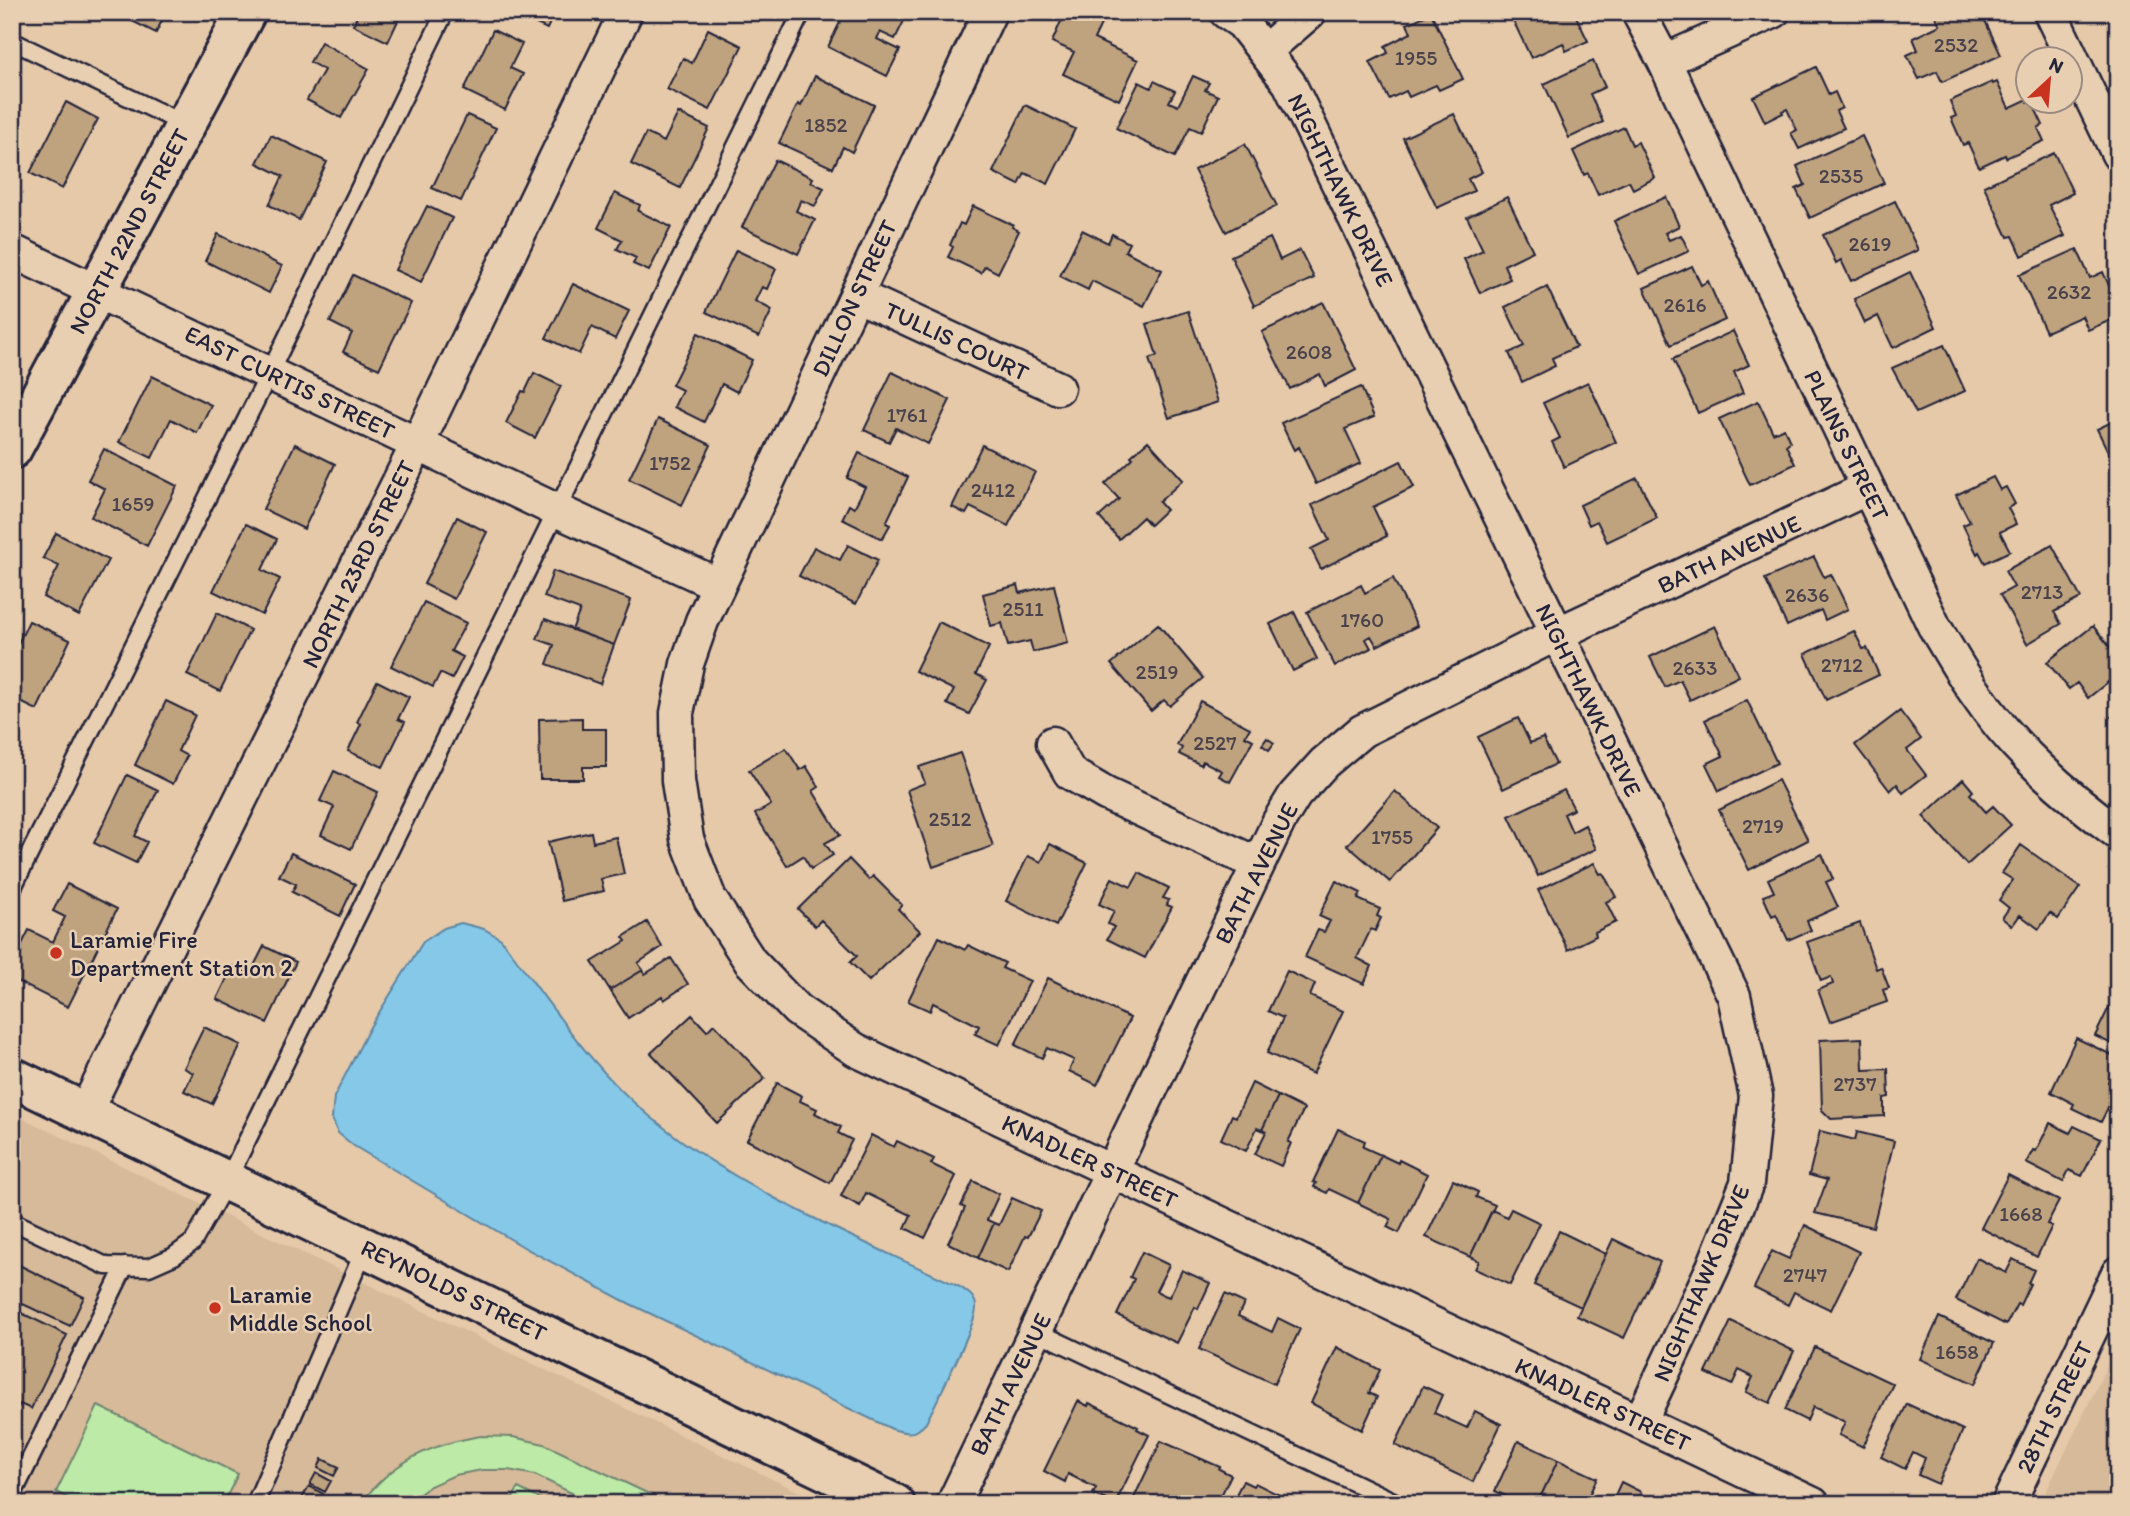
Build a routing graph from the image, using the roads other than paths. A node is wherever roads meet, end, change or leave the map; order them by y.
1 (246, 12) edge
2 (445, 12) edge
3 (626, 12) edge
4 (802, 12) edge
5 (990, 12) edge
6 (1226, 12) edge
7 (1310, 12) edge
8 (1638, 12) edge
9 (1773, 12) edge
10 (2050, 12) edge
11 (12, 41) edge
12 (1265, 51) junction
13 (1664, 61) junction
14 (186, 125) junction
15 (2118, 154) edge
16 (12, 251) edge
17 (97, 290) junction
18 (856, 295) junction
19 (270, 372) junction
20 (1058, 388) dead end
21 (14, 442) edge
22 (418, 443) junction
23 (1868, 488) junction
24 (558, 511) junction
25 (719, 584) junction
26 (1557, 635) junction
27 (1053, 743) dead end
28 (2118, 833) edge
29 (1258, 864) junction
30 (12, 888) edge
31 (12, 1077) edge
32 (85, 1112) junction
33 (1112, 1171) junction
34 (228, 1181) junction
35 (12, 1221) edge
36 (365, 1248) junction
37 (125, 1266) junction
38 (2118, 1273) edge
39 (1035, 1331) junction
40 (1640, 1422) junction
41 (13, 1494) edge
42 (255, 1504) edge
43 (895, 1504) edge
44 (953, 1504) edge
45 (1399, 1504) edge
46 (1812, 1504) edge
47 (2008, 1504) edge

1 - 14 main road, NORTH 22ND STREET
2 - 19 lane
3 - 22 street, NORTH 23RD STREET
4 - 24 lane
5 - 18 street, DILLON STREET
6 - 12 street, NIGHTHAWK DRIVE
7 - 12 street
8 - 13 street, PLAINS STREET
9 - 13 street
10 - 15 street
11 - 14 lane
12 - 26 street, NIGHTHAWK DRIVE
13 - 23 street, PLAINS STREET
14 - 17 main road, NORTH 22ND STREET
16 - 17 street, EAST CURTIS STREET
17 - 19 street, EAST CURTIS STREET
17 - 21 main road, NORTH 22ND STREET
18 - 20 street, TULLIS COURT
18 - 25 street, DILLON STREET
19 - 22 street, EAST CURTIS STREET
19 - 30 lane
22 - 24 street, EAST CURTIS STREET
22 - 32 street, NORTH 23RD STREET
23 - 26 street, BATH AVENUE
23 - 28 street, PLAINS STREET
24 - 25 street, EAST CURTIS STREET
24 - 34 lane
25 - 33 street, KNADLER STREET
26 - 29 street, BATH AVENUE
26 - 40 street, NIGHTHAWK DRIVE
27 - 29 street
29 - 33 street, BATH AVENUE
31 - 32 main road, REYNOLDS STREET
32 - 34 main road, REYNOLDS STREET
33 - 39 street, BATH AVENUE
33 - 40 street, KNADLER STREET
34 - 36 main road, REYNOLDS STREET
34 - 37 lane
35 - 37 lane
36 - 42 lane
36 - 43 main road, REYNOLDS STREET
37 - 41 lane
38 - 47 street, 28TH STREET
39 - 44 street, BATH AVENUE
39 - 45 lane
40 - 46 street, KNADLER STREET

